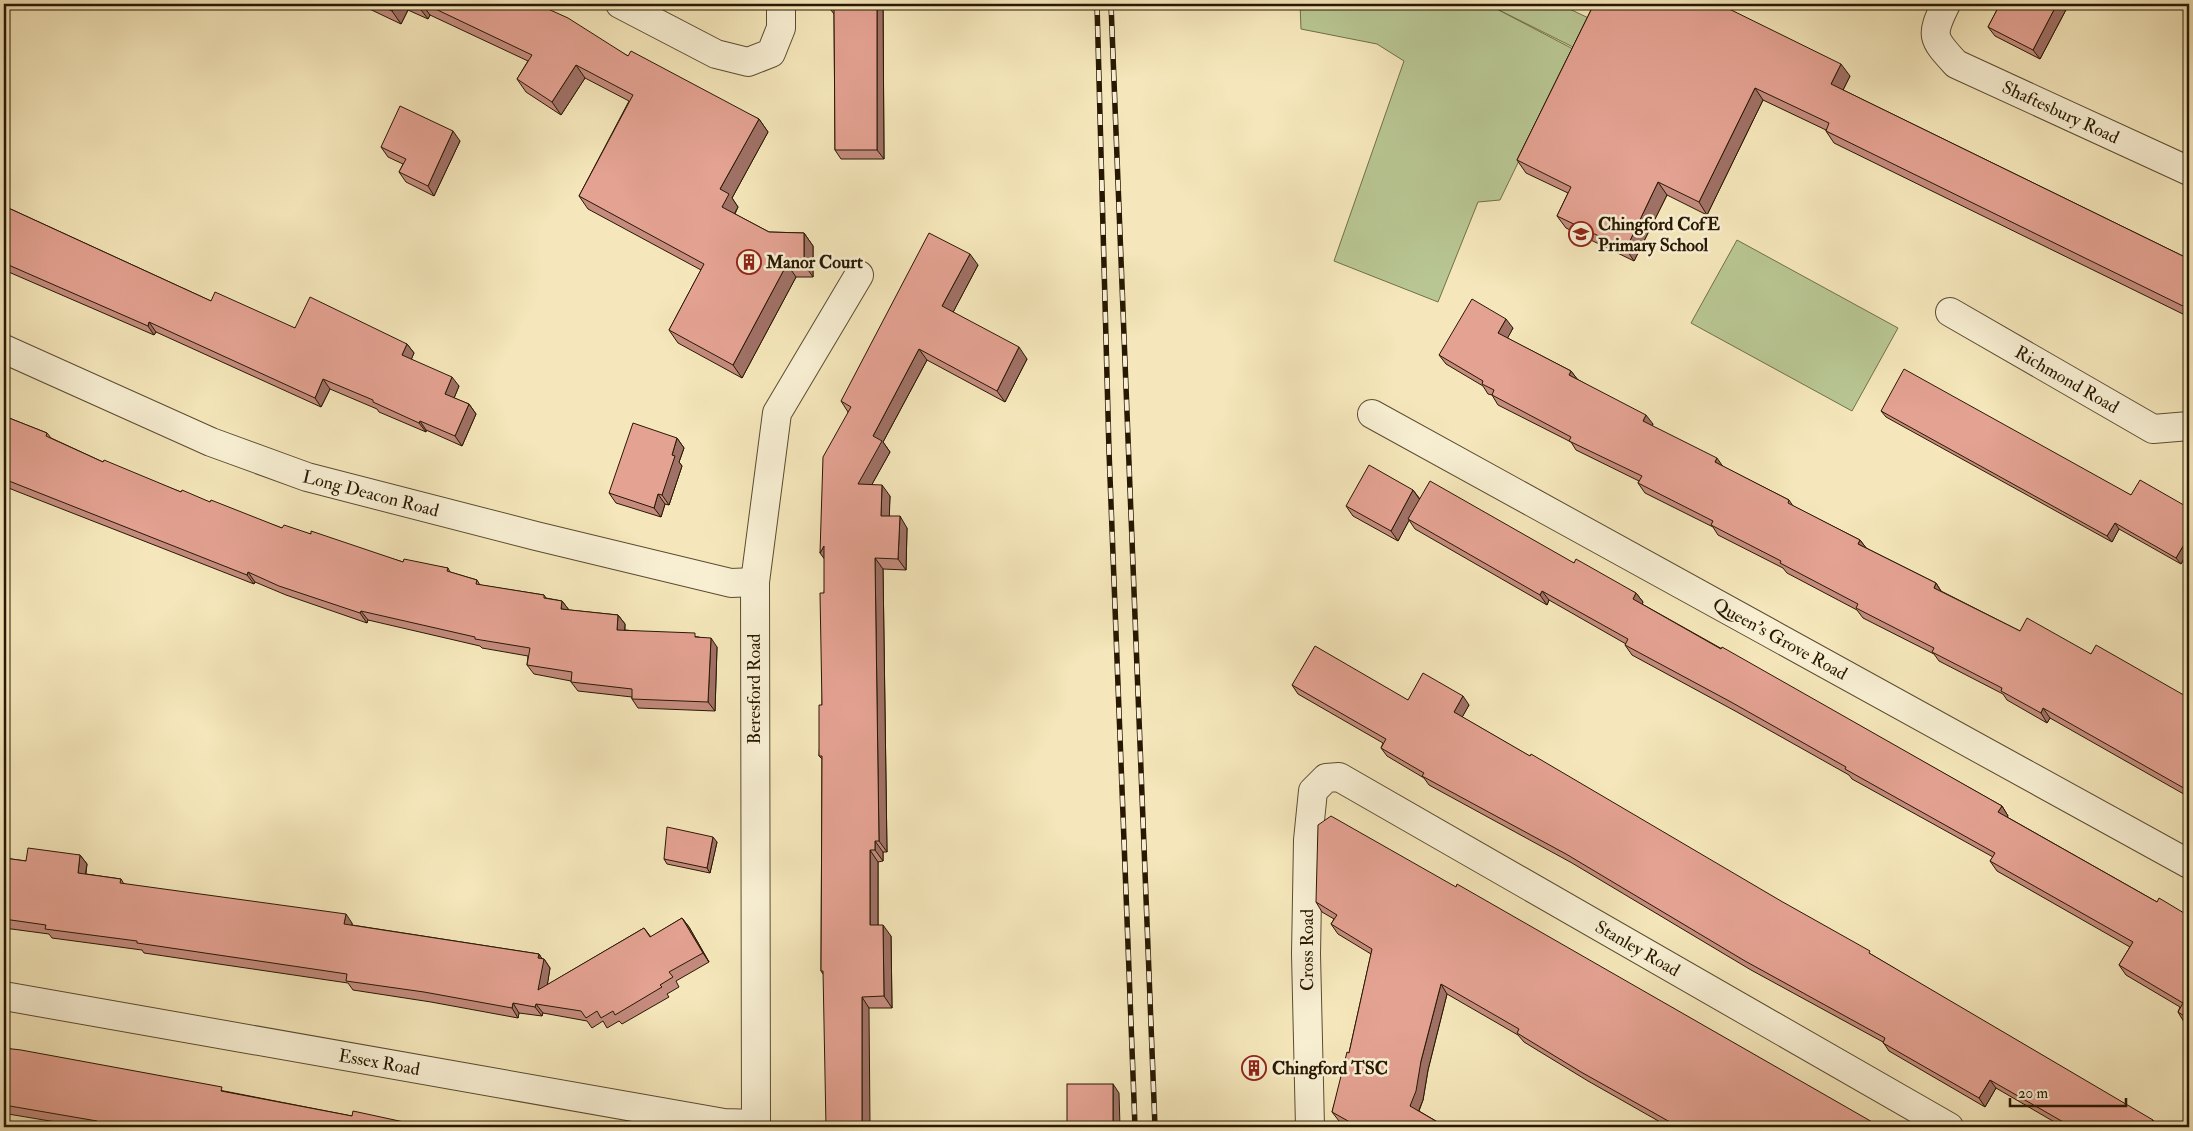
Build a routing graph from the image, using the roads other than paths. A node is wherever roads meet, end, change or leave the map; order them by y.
1 (620, 4) edge
2 (781, 4) edge
3 (1946, 4) edge
4 (2189, 171) edge
5 (859, 275) dead end
6 (1950, 312) dead end
7 (4, 349) edge
8 (1372, 414) dead end
9 (2189, 426) edge
10 (755, 582) junction
11 (1326, 778) joint
12 (2189, 864) edge
13 (4, 996) edge
14 (756, 1126) edge
15 (1310, 1127) edge
16 (1948, 1127) edge

1 - 2 street
3 - 4 street, Shaftesbury Road
5 - 10 street, Beresford Road
6 - 9 street, Richmond Road
7 - 10 street, Long Deacon Road
8 - 12 street, Queen's Grove Road
10 - 14 street, Beresford Road
11 - 15 street, Cross Road
11 - 16 street, Stanley Road
13 - 14 street, Essex Road

